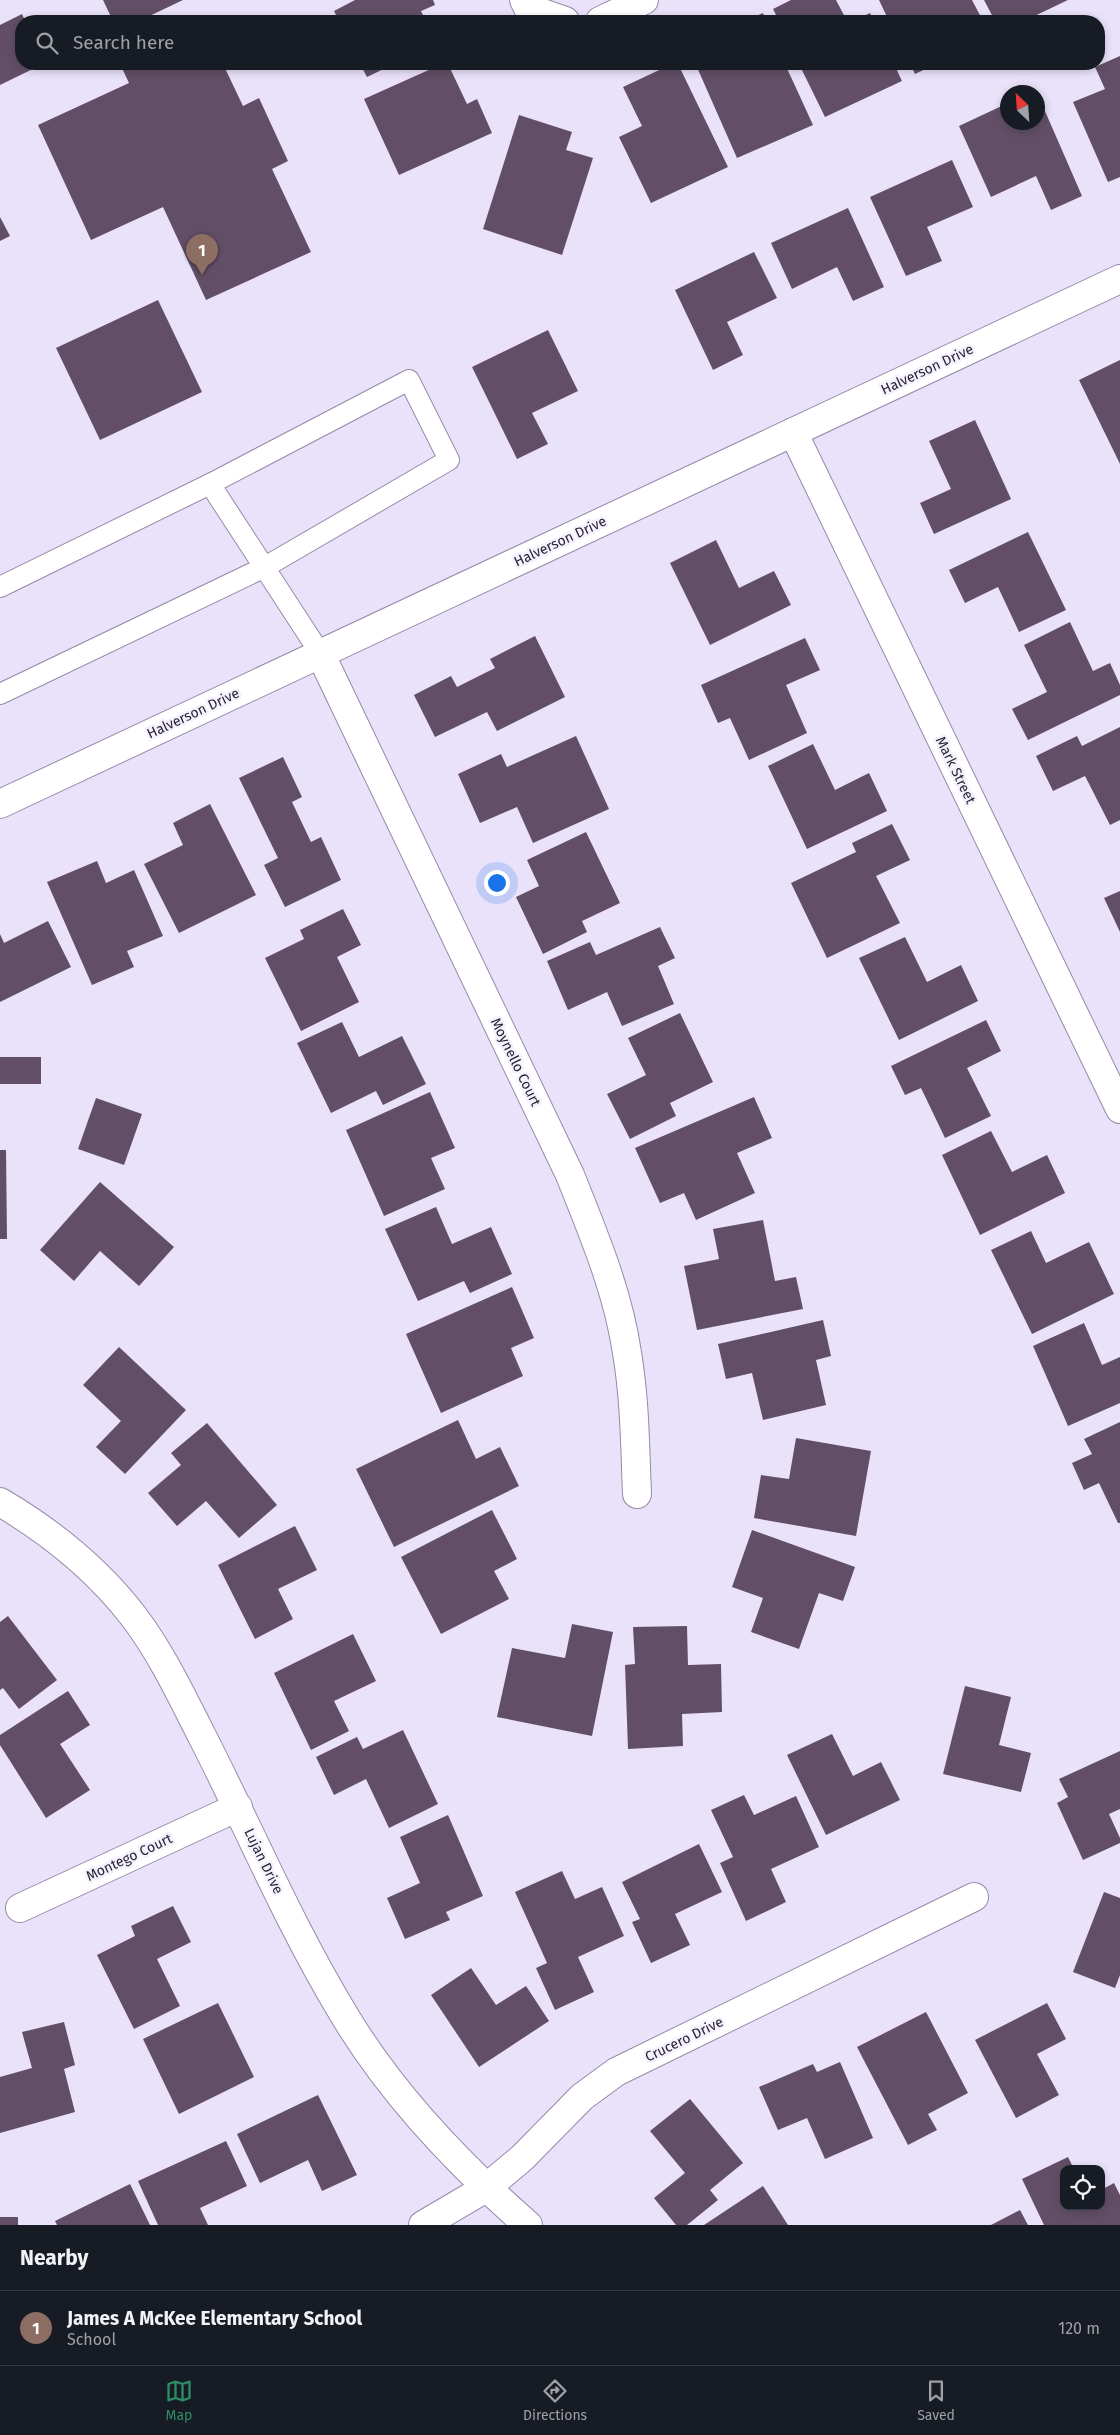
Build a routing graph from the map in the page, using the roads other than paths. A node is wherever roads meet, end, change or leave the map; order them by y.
1 (524, 0) edge
2 (644, 0) edge
3 (548, 15) edge
4 (613, 15) edge
5 (1120, 279) edge
6 (793, 432) junction
7 (210, 484) junction
8 (265, 567) junction
9 (0, 587) edge
10 (320, 654) junction
11 (0, 694) edge
12 (0, 804) edge
13 (1120, 1109) edge
14 (637, 1494) dead end
15 (0, 1502) edge
16 (238, 1807) junction
17 (974, 1897) dead end
18 (20, 1908) dead end
19 (486, 2188) junction
20 (423, 2225) edge
21 (528, 2225) edge

1 - 3 street
2 - 4 street
5 - 6 street, Halverson Drive
6 - 10 street, Halverson Drive
6 - 13 street, Mark Street
7 - 8 lane
7 - 8 lane
7 - 9 lane
8 - 10 lane
8 - 11 lane
10 - 12 street, Halverson Drive
10 - 14 street, Moynello Court
15 - 16 street, Lujan Drive
16 - 18 street, Montego Court
16 - 19 street, Lujan Drive
17 - 19 street, Crucero Drive
19 - 20 street, Crucero Drive
19 - 21 street, Lujan Drive

